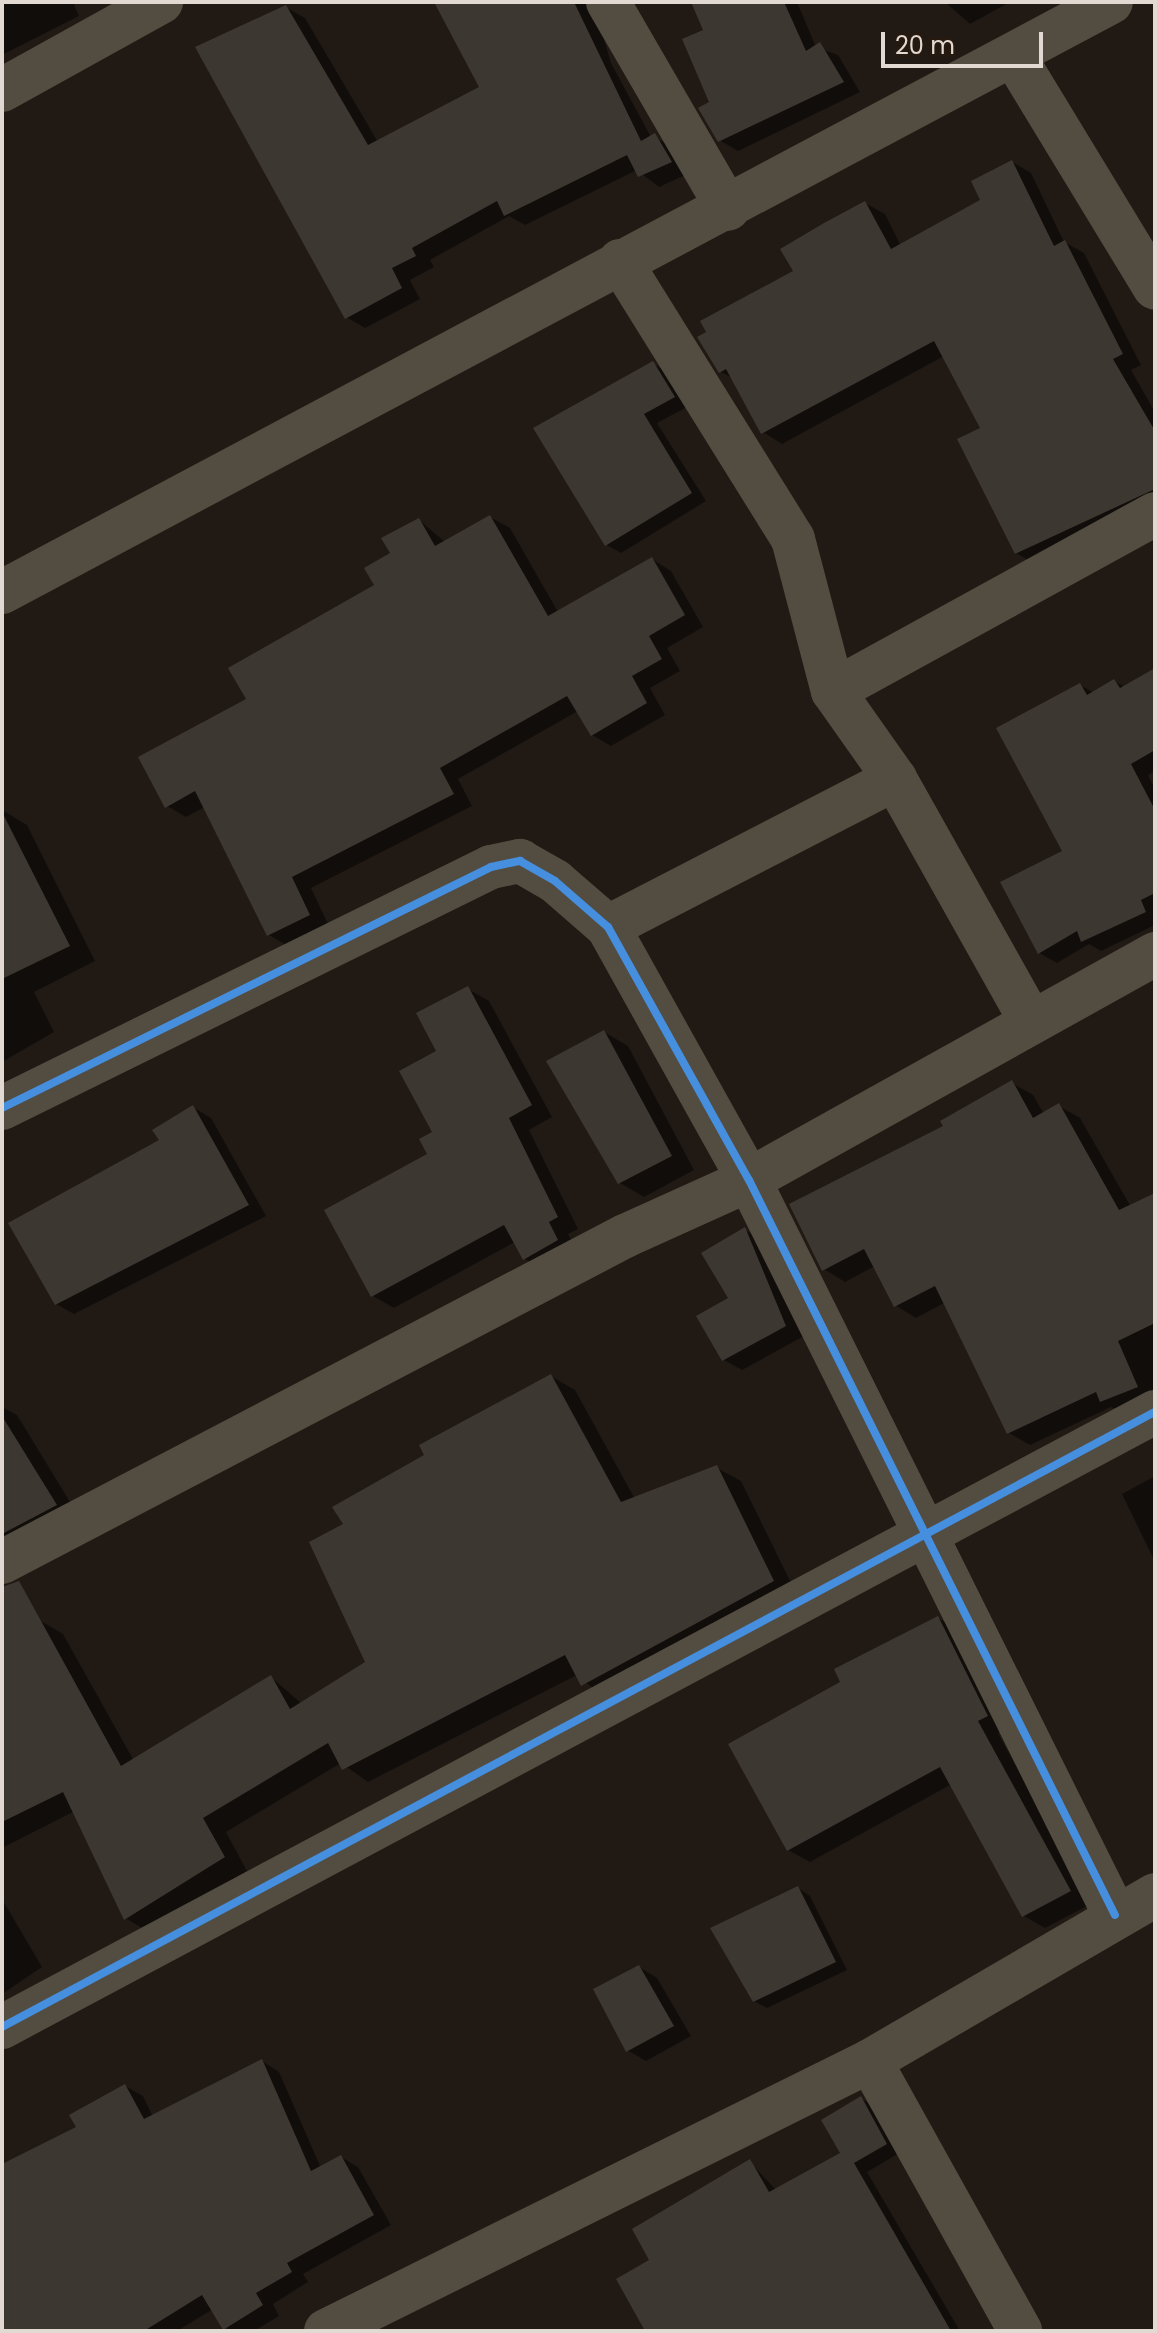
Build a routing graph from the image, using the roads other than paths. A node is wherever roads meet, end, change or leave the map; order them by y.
1 (161, 2) edge
2 (608, 2) edge
3 (1111, 2) edge
4 (1014, 56) junction
5 (2, 90) edge
6 (728, 209) junction
7 (620, 261) junction
8 (1155, 288) edge
9 (1155, 514) edge
10 (2, 592) edge
11 (833, 691) junction
12 (895, 779) junction
13 (608, 927) junction
14 (1155, 954) edge
15 (1031, 1021) junction
16 (2, 1108) edge
17 (749, 1180) junction
18 (1155, 1412) edge
19 (929, 1536) junction
20 (2, 1562) edge
21 (1155, 1895) edge
22 (1115, 1915) junction
23 (2, 2027) edge
24 (870, 2061) junction
25 (326, 2331) edge
26 (1020, 2331) edge

1 - 5 street
2 - 6 street
3 - 4 street
4 - 6 street
4 - 8 street
6 - 7 street
7 - 10 street
7 - 11 street
9 - 11 street
11 - 12 street
12 - 13 street
12 - 15 street
13 - 16 street
13 - 17 street
14 - 15 street
15 - 17 street
17 - 19 street
17 - 20 street
18 - 19 street
19 - 22 street
19 - 23 street
21 - 22 street
22 - 24 street
24 - 25 street
24 - 26 street

